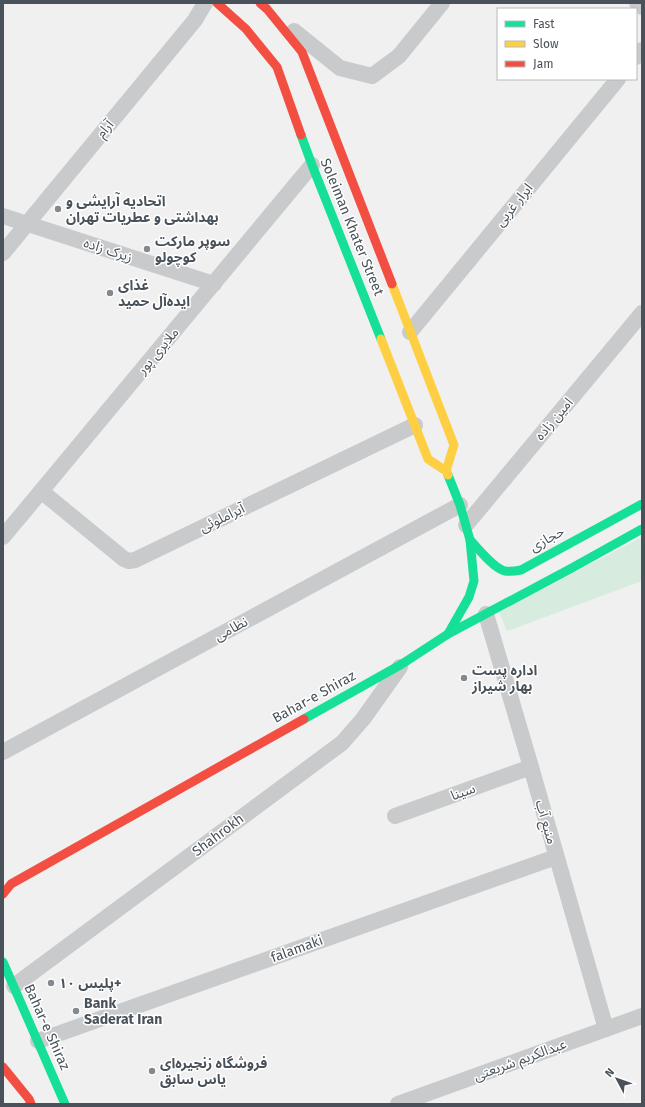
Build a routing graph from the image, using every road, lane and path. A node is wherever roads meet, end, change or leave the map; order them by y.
1 (206, 3) edge
2 (217, 3) edge
3 (442, 3) edge
4 (637, 3) edge
5 (264, 6) edge
6 (642, 8) edge
7 (617, 80) edge
8 (312, 165) junction
9 (3, 216) edge
10 (27, 224) junction
11 (3, 253) edge
12 (214, 284) junction
13 (642, 313) edge
14 (410, 332) junction
15 (415, 425) junction
16 (446, 471) junction
17 (41, 491) junction
18 (642, 504) edge
19 (460, 505) junction
20 (642, 529) edge
21 (468, 532) junction
22 (3, 537) edge
23 (486, 614) junction
24 (448, 634) junction
25 (402, 664) junction
26 (3, 752) edge
27 (531, 767) junction
28 (395, 816) dead end
29 (556, 857) junction
30 (3, 894) edge
31 (3, 962) edge
32 (14, 986) junction
33 (642, 1016) edge
34 (606, 1029) junction
35 (38, 1040) junction
36 (3, 1067) edge
37 (31, 1104) edge
38 (66, 1104) edge
39 (398, 1104) edge

1 - 10 street, آرام
2 - 8 main road, Soleiman Khater Street
3 - 5 street
4 - 6 street
5 - 14 main road, Soleiman Khater Street
7 - 14 street, ابرار غربی
8 - 12 street, ملایری پور
8 - 15 main road, Soleiman Khater Street
9 - 10 street, زیرک زاده
10 - 11 street, آرام
10 - 12 street, زیرک زاده
12 - 17 street, ملایری پور
13 - 21 street, امین زاده
14 - 16 main road, Soleiman Khater Street
15 - 16 main road, Soleiman Khater Street
15 - 17 street, آیراملوئی
16 - 19 main road
17 - 22 street, ملایری پور
18 - 21 main road, حجازی
19 - 21 main road
19 - 26 street, نظامی
20 - 23 main road, Bahar-e Shiraz
21 - 24 main road
23 - 24 main road, Bahar-e Shiraz
23 - 27 street, منبع آب
24 - 25 main road, Bahar-e Shiraz
25 - 30 main road, Bahar-e Shiraz
25 - 32 street, Shahrokh
27 - 28 street, سینا
27 - 29 street, منبع آب
29 - 34 street, منبع آب
29 - 35 street, falamaki
31 - 32 main road, Bahar-e Shiraz
32 - 35 main road, Bahar-e Shiraz
33 - 34 street, عبدالکریم شریعتی
34 - 39 street, عبدالکریم شریعتی
35 - 38 main road, Bahar-e Shiraz
36 - 37 main road

